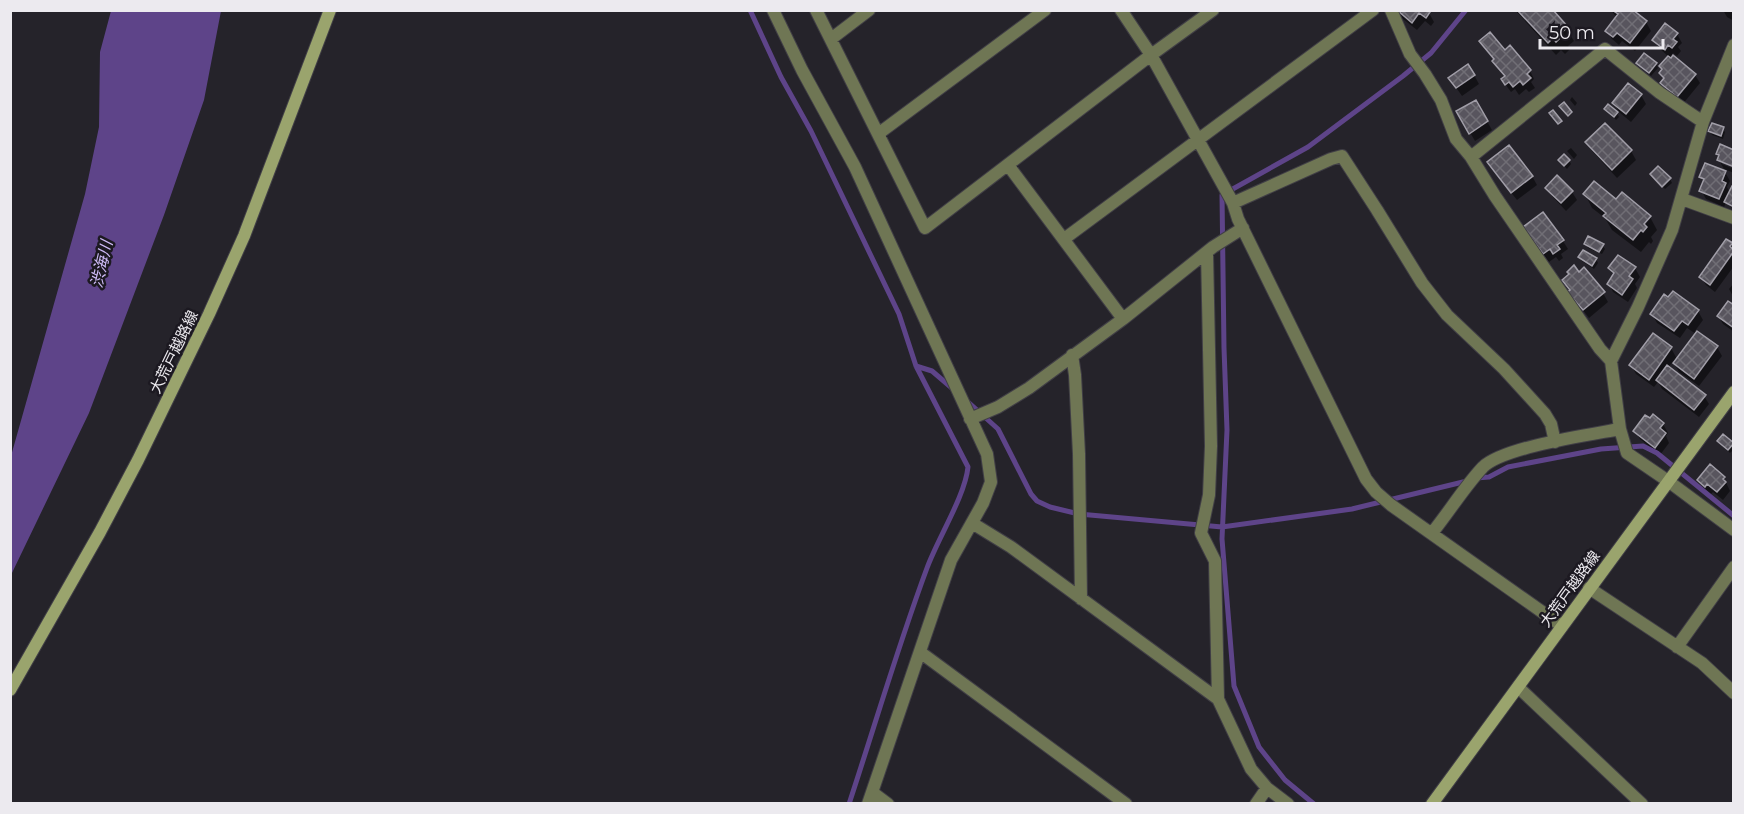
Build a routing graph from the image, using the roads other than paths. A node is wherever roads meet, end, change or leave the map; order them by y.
1 (330, 10) edge
2 (773, 10) edge
3 (816, 10) edge
4 (869, 10) edge
5 (1045, 10) edge
6 (1121, 10) edge
7 (1214, 10) edge
8 (1373, 10) edge
9 (1391, 10) edge
10 (831, 39) junction
11 (1734, 45) edge
12 (1151, 55) junction
13 (1703, 122) junction
14 (879, 134) junction
15 (1200, 140) junction
16 (1472, 157) junction
17 (1008, 165) junction
18 (1682, 199) junction
19 (1233, 203) junction
20 (1734, 218) edge
21 (1243, 228) junction
22 (1064, 239) junction
23 (1207, 252) junction
24 (1123, 319) junction
25 (1072, 355) junction
26 (1611, 361) junction
27 (1734, 392) edge
28 (970, 419) junction
29 (1620, 429) junction
30 (1555, 442) junction
31 (1668, 481) junction
32 (972, 523) junction
33 (1734, 530) edge
34 (1432, 533) junction
35 (1734, 567) edge
36 (1589, 588) junction
37 (1082, 599) junction
38 (1562, 626) junction
39 (1677, 648) junction
40 (920, 652) junction
41 (1518, 687) junction
42 (10, 690) edge
43 (1734, 693) edge
44 (1218, 699) junction
45 (1267, 788) junction
46 (870, 798) edge
47 (888, 804) edge
48 (1126, 804) edge
49 (1256, 804) edge
50 (1287, 804) edge
51 (1432, 804) edge
52 (1642, 804) edge

1 - 42 main road, 大荒戸越路線
2 - 28 street
3 - 10 street
4 - 10 street
5 - 14 street
6 - 12 street
7 - 12 street
8 - 15 street
9 - 16 street
10 - 14 street
11 - 13 street
12 - 15 street
12 - 17 street
13 - 16 street
13 - 18 street
14 - 17 street
15 - 19 street
15 - 22 street
16 - 26 street
17 - 22 street
18 - 20 street
18 - 26 street
19 - 21 street
19 - 30 street
21 - 23 street
21 - 34 street
22 - 24 street
23 - 24 street
23 - 44 street
24 - 25 street
25 - 28 street
25 - 37 street
26 - 29 street
27 - 31 main road, 大荒戸越路線
28 - 32 street
29 - 30 street
29 - 31 street
30 - 34 street
31 - 33 street
31 - 36 main road, 大荒戸越路線
32 - 37 street
32 - 40 street
34 - 38 street
35 - 39 street
36 - 38 main road, 大荒戸越路線
36 - 39 street
37 - 44 street
38 - 41 main road, 大荒戸越路線
39 - 43 street
40 - 46 street
40 - 48 street
41 - 51 main road, 大荒戸越路線
41 - 52 street
44 - 45 street
45 - 49 street
45 - 50 street
46 - 47 street

